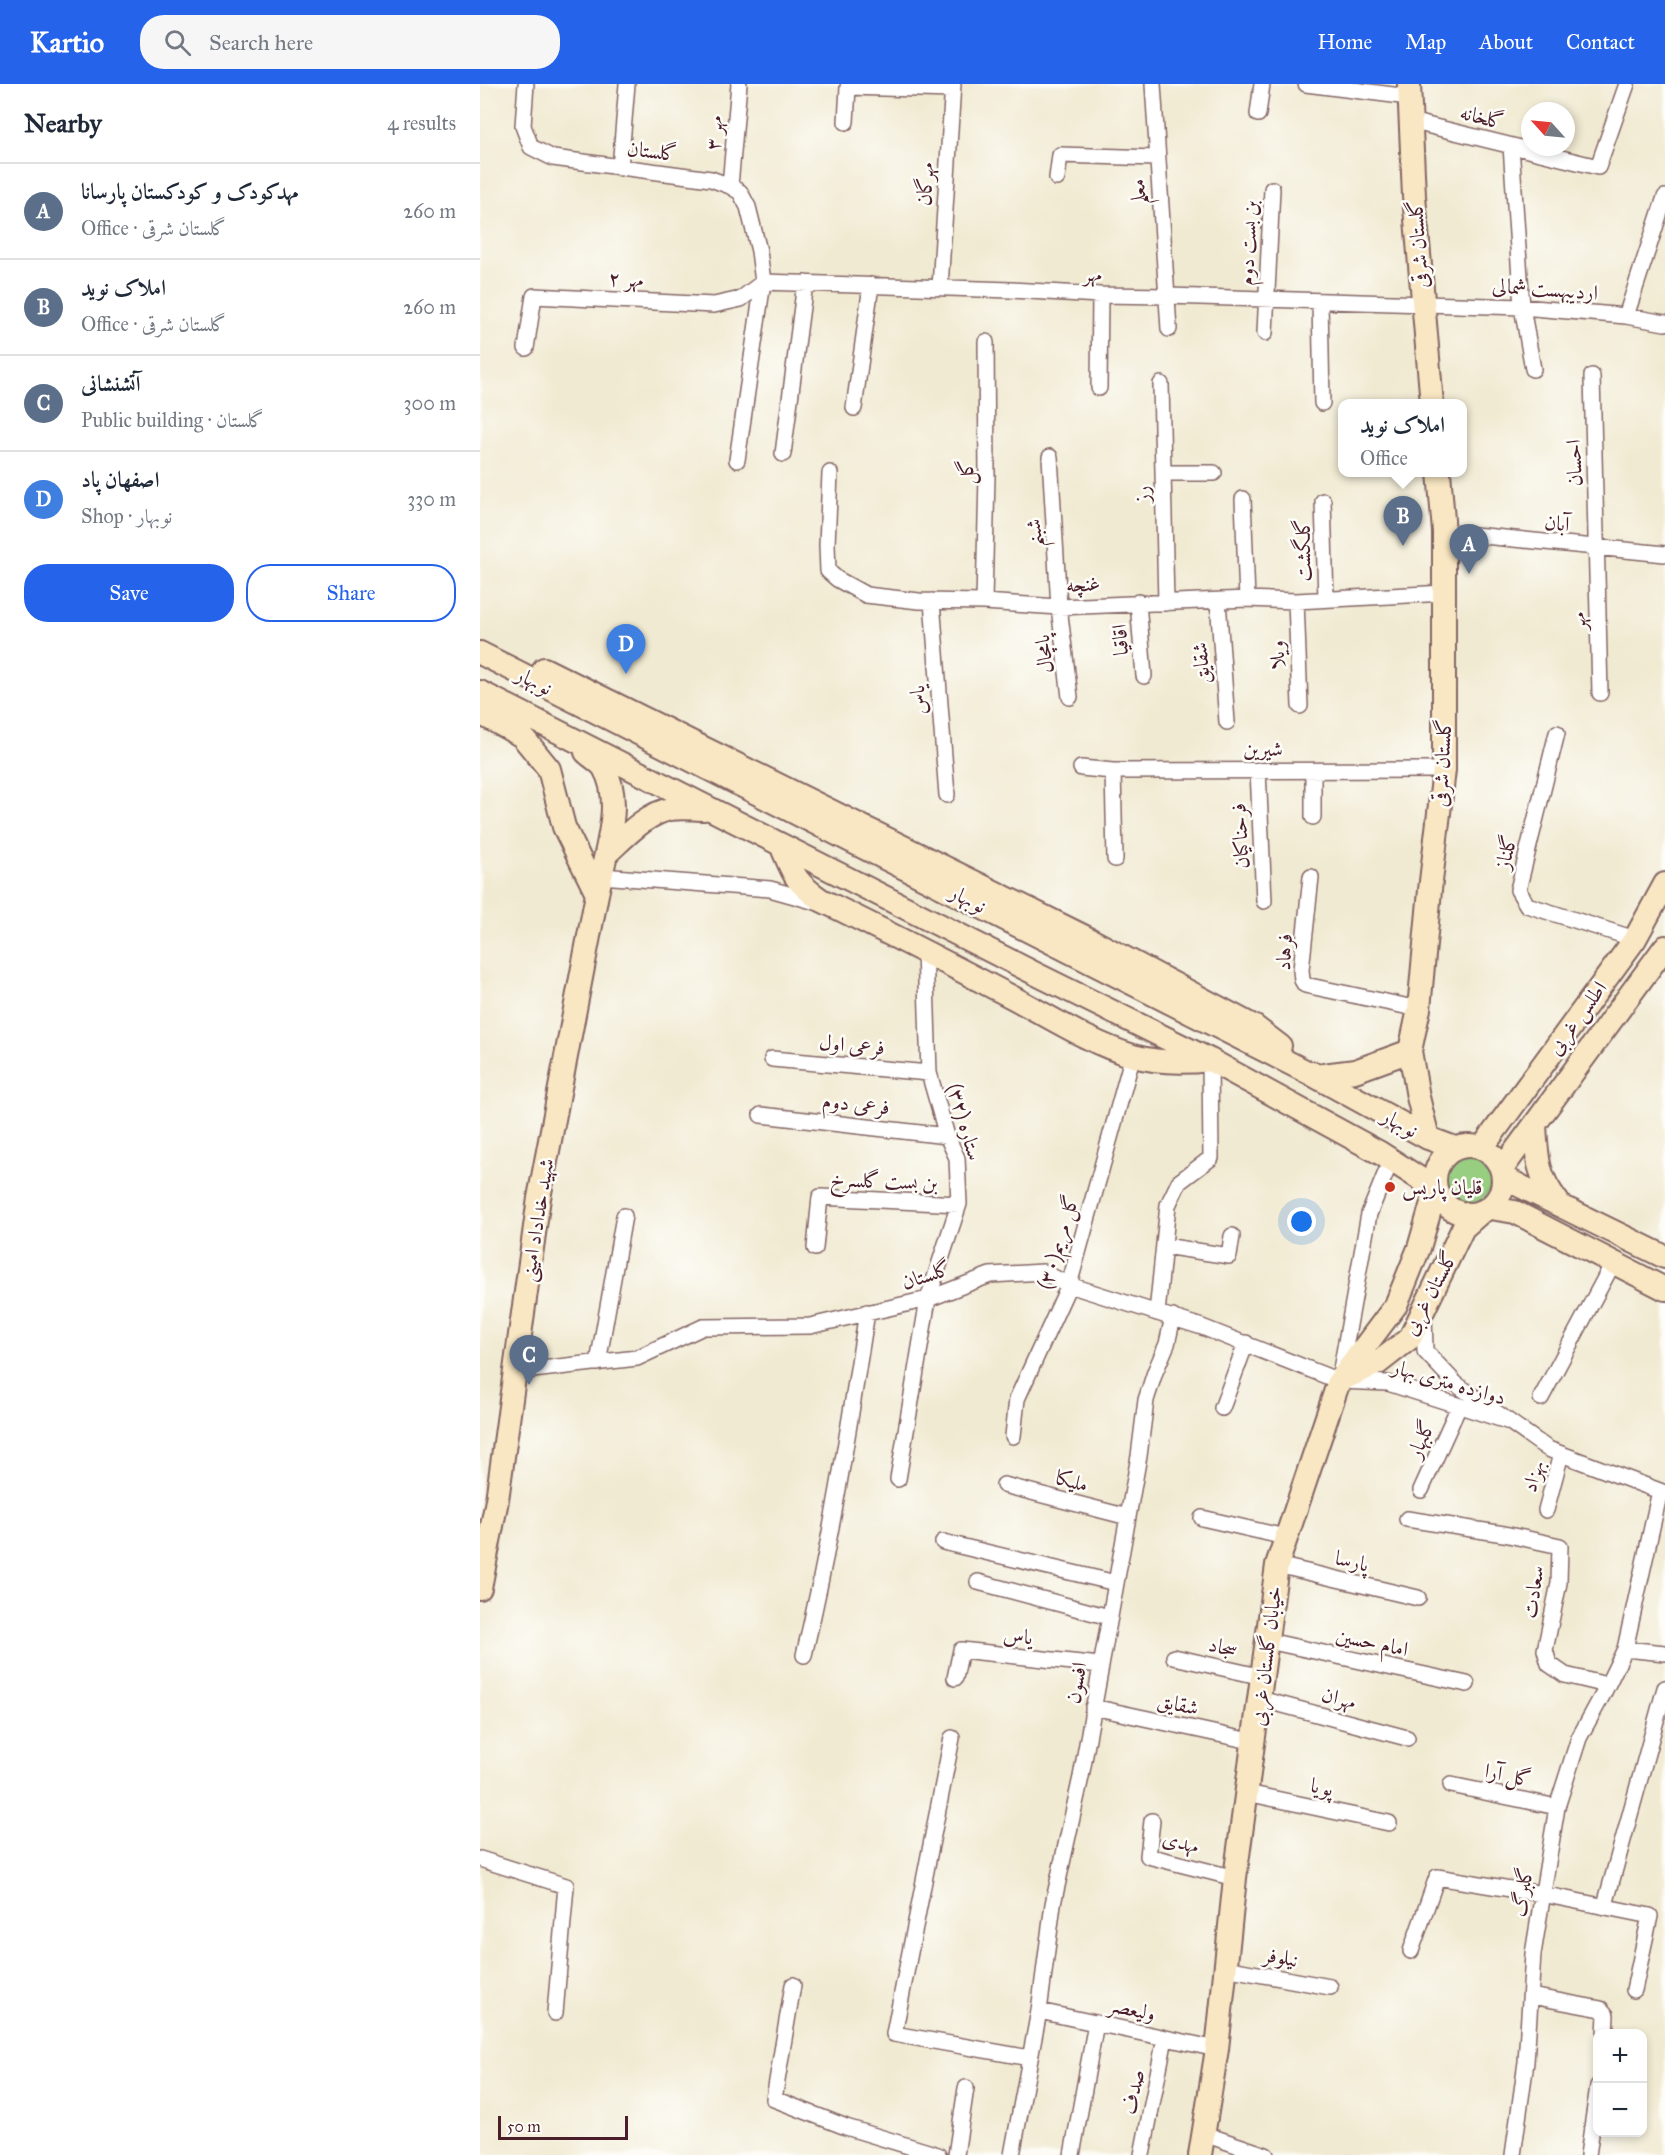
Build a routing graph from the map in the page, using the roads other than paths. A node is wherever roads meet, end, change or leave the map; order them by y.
1 (526, 84) edge
2 (627, 84) edge
3 (739, 84) edge
4 (1152, 84) edge
5 (1262, 84) edge
6 (1306, 84) edge
7 (1627, 84) edge
8 (952, 87) edge
9 (1409, 90) edge
10 (1258, 114) dead end
11 (1410, 121) junction
12 (846, 122) dead end
13 (1511, 146) junction
14 (1156, 158) junction
15 (620, 168) junction
16 (1057, 178) dead end
17 (730, 186) junction
18 (1272, 189) dead end
19 (1665, 197) edge
20 (763, 282) junction
21 (805, 282) junction
22 (871, 285) junction
23 (940, 287) junction
24 (1100, 295) junction
25 (1168, 296) junction
26 (1266, 299) junction
27 (1320, 301) junction
28 (1422, 305) junction
29 (1522, 307) junction
30 (1626, 316) junction
31 (1665, 323) edge
32 (1169, 330) dead end
33 (1265, 333) dead end
34 (986, 342) dead end
35 (526, 348) dead end
36 (1533, 369) dead end
37 (1592, 376) dead end
38 (1161, 384) dead end
39 (1099, 388) dead end
40 (1431, 399) edge
41 (1322, 403) dead end
42 (854, 408) dead end
43 (783, 454) dead end
44 (1050, 457) dead end
45 (737, 460) dead end
46 (1163, 472) junction
47 (830, 473) dead end
48 (1214, 473) dead end
49 (1439, 477) edge
50 (1243, 499) dead end
51 (1323, 501) dead end
52 (1444, 532) junction
53 (1597, 548) junction
54 (1665, 554) edge
55 (1445, 593) junction
56 (1247, 599) junction
57 (1326, 599) junction
58 (1218, 601) junction
59 (1296, 601) junction
60 (932, 602) junction
61 (984, 602) junction
62 (1138, 602) junction
63 (1166, 603) junction
64 (1059, 607) junction
65 (480, 638) edge
66 (480, 653) edge
67 (1144, 676) dead end
68 (480, 692) edge
69 (1600, 693) dead end
70 (1070, 697) dead end
71 (601, 705) junction
72 (1300, 706) dead end
73 (480, 713) edge
74 (1227, 722) dead end
75 (1557, 733) dead end
76 (572, 738) junction
77 (1081, 768) dead end
78 (1258, 770) junction
79 (1444, 770) junction
80 (1113, 771) junction
81 (1313, 771) junction
82 (747, 779) junction
83 (947, 795) dead end
84 (709, 809) junction
85 (1312, 817) dead end
86 (781, 845) junction
87 (606, 854) junction
88 (884, 857) junction
89 (1115, 859) dead end
90 (1311, 877) dead end
91 (1665, 884) edge
92 (599, 885) junction
93 (863, 887) junction
94 (1264, 901) dead end
95 (837, 907) junction
96 (1635, 939) junction
97 (1665, 947) edge
98 (925, 951) junction
99 (1419, 1009) junction
100 (1410, 1051) junction
101 (1133, 1055) junction
102 (772, 1059) dead end
103 (1210, 1060) junction
104 (928, 1073) junction
105 (1315, 1076) junction
106 (761, 1115) dead end
107 (1535, 1125) junction
108 (947, 1136) junction
109 (1428, 1138) junction
110 (1455, 1148) junction
111 (1482, 1148) junction
112 (1391, 1160) junction
113 (1503, 1173) junction
114 (1436, 1189) junction
115 (959, 1204) junction
116 (1559, 1204) junction
117 (1485, 1210) junction
118 (624, 1216) dead end
119 (1232, 1236) dead end
120 (1164, 1246) junction
121 (815, 1248) dead end
122 (1665, 1257) edge
123 (1613, 1263) junction
124 (1069, 1285) junction
125 (1665, 1289) edge
126 (928, 1299) junction
127 (867, 1312) junction
128 (1157, 1312) junction
129 (1424, 1312) junction
130 (1173, 1317) junction
131 (1246, 1344) junction
132 (598, 1363) junction
133 (515, 1372) junction
134 (1339, 1381) junction
135 (1541, 1398) dead end
136 (1459, 1406) junction
137 (1222, 1408) dead end
138 (1510, 1422) junction
139 (1013, 1436) dead end
140 (1561, 1454) junction
141 (898, 1479) dead end
142 (1004, 1485) dead end
143 (1421, 1490) dead end
144 (1662, 1492) edge
145 (1545, 1510) dead end
146 (1128, 1517) junction
147 (1202, 1518) dead end
148 (1407, 1519) dead end
149 (1285, 1537) junction
150 (943, 1542) dead end
151 (1277, 1565) junction
152 (978, 1582) dead end
153 (1116, 1583) junction
154 (480, 1588) edge
155 (1418, 1598) dead end
156 (1109, 1617) junction
157 (1268, 1641) junction
158 (1625, 1649) junction
159 (1665, 1653) edge
160 (804, 1655) dead end
161 (1174, 1657) dead end
162 (1100, 1665) junction
163 (955, 1678) dead end
164 (1467, 1684) dead end
165 (1607, 1685) junction
166 (1262, 1688) junction
167 (1665, 1688) edge
168 (1093, 1707) junction
169 (952, 1738) dead end
170 (1407, 1738) dead end
171 (1255, 1742) junction
172 (1451, 1785) dead end
173 (1247, 1793) junction
174 (1557, 1807) junction
175 (1152, 1821) dead end
176 (1389, 1823) dead end
177 (480, 1859) edge
178 (1235, 1878) junction
179 (1542, 1894) junction
180 (1605, 1905) junction
181 (1411, 1951) dead end
182 (1225, 1968) junction
183 (793, 1985) dead end
184 (1330, 1987) dead end
185 (1634, 1990) dead end
186 (1531, 1996) junction
187 (1039, 2011) junction
188 (555, 2013) dead end
189 (1096, 2024) junction
190 (1605, 2029) edge
191 (1165, 2038) junction
192 (1217, 2049) junction
193 (1030, 2058) junction
194 (966, 2088) dead end
195 (1593, 2120) edge
196 (1202, 2144) edge
197 (938, 2155) edge
198 (956, 2155) edge
199 (1012, 2155) edge
200 (1072, 2155) edge
201 (1142, 2155) edge
202 (1266, 2155) edge
203 (1513, 2155) edge
204 (1588, 2155) edge

1 - 15 street, گلستان
2 - 15 street
3 - 17 street, مهر ۳
4 - 14 street, معلم
5 - 10 street
6 - 9 street
7 - 13 street, گلخانه
8 - 12 street
8 - 23 street, مهرگان
9 - 11 street, گلستان شرقی
11 - 13 street, گلخانه
11 - 28 street, گلستان شرقی
13 - 29 street
14 - 16 street
14 - 25 street, معلم
15 - 17 street, گلستان
17 - 20 street
18 - 26 street, بن بست دوم
19 - 30 street
20 - 21 street, مهر
20 - 35 street, مهر ۲
20 - 45 street
21 - 22 street, مهر
21 - 43 street
22 - 23 street, مهر
22 - 42 street
23 - 24 street, مهر
24 - 25 street, مهر
24 - 39 street
25 - 26 street, مهر
25 - 32 street, معلم
26 - 27 street, مهر
26 - 33 street, بن بست دوم
27 - 28 street, مهر
27 - 41 street
28 - 29 street, اردیبهست شمالی
28 - 40 street, گلستان شرقی
29 - 30 street, اردیبهست شمالی
29 - 36 street
30 - 31 street, اردیبهست شمالی
34 - 61 street, گل
37 - 53 street, احسان
38 - 46 street, رز
44 - 64 street, شبنم
46 - 48 street
46 - 63 street, رز
47 - 60 street, غنچه
49 - 52 street, گلستان شرقی
50 - 56 street
51 - 57 street, گلگشت
52 - 53 street, آبان
52 - 55 street, گلستان شرقی
53 - 54 street, آبان
53 - 69 street, مهر
55 - 57 street, غنچه
55 - 79 street, گلستان شرقی
56 - 58 street, غنچه
56 - 59 street, غنچه
57 - 59 street, غنچه
58 - 63 street, غنچه
58 - 74 street, شقایق
59 - 72 street, ویلا
60 - 61 street, غنچه
60 - 83 street, یاس
61 - 64 street, غنچه
62 - 63 street, غنچه
62 - 64 street, غنچه
62 - 67 street, اقاقیا
64 - 70 street, پامچال
65 - 71 street
66 - 71 street, نوبهار
68 - 76 street, نوبهار
71 - 82 street, نوبهار
73 - 92 street
75 - 96 street, گلناز
76 - 84 street, نوبهار
76 - 87 street, شهید خداداد امینی
77 - 80 street, شیرین
78 - 80 street, شیرین
78 - 81 street, شیرین
78 - 94 street, فرحناکیان
79 - 81 street, شیرین
79 - 99 street, گلستان شرقی
80 - 89 street
81 - 85 street
82 - 88 street, نوبهار
82 - 105 street
84 - 86 street, نوبهار
84 - 87 street
86 - 93 street, نوبهار
86 - 95 street
87 - 92 street, شهید خداداد امینی
88 - 93 street
88 - 105 street, نوبهار
90 - 99 street, فرهاد
91 - 96 street, اطلس غربی
92 - 95 street
92 - 133 street, شهید خداداد امینی
93 - 103 street, نوبهار
95 - 98 street
96 - 111 street, اطلس غربی
97 - 107 street, اطلس غربی
98 - 101 street
98 - 104 street, ستاره (۳۲)
99 - 100 street, گلستان شرقی
100 - 105 street
100 - 109 street, گلستان شرقی
101 - 103 street
101 - 124 street, گل مریم(۳۰)
102 - 104 street, فرعی اول
103 - 112 street, نوبهار
103 - 120 street
104 - 108 street, ستاره (۳۲)
105 - 109 street, نوبهار
106 - 108 street, فرعی دوم
107 - 113 street, اطلس غربی
107 - 116 street
108 - 115 street, ستاره (۳۲)
109 - 110 street, نوبهار
110 - 111 street
110 - 114 street
111 - 113 street
112 - 114 street, نوبهار
112 - 134 street
113 - 116 street
113 - 117 street
114 - 117 street
114 - 134 street, خیابان گلستان غربی
115 - 121 street, بن بست گلسرخ
115 - 126 street, ستاره (۳۲)
116 - 122 street
117 - 123 street
117 - 129 street, گلستان غربی
118 - 132 street
119 - 120 street
120 - 128 street
123 - 125 street
123 - 135 street
124 - 126 street, گلستان
124 - 128 street, گلستان
124 - 139 street, گل مریم(۳۰)
126 - 127 street, گلستان
126 - 141 street, ستاره (۳۲)
127 - 132 street, گلستان
127 - 160 street
128 - 130 street, گلستان
129 - 134 street, گلستان غربی
129 - 138 street
130 - 131 street, گلستان
130 - 146 street, افسون
131 - 134 street, گلستان
131 - 137 street
132 - 133 street, گلستان
133 - 154 street, شهید خداداد امینی
134 - 136 street, دوازده متری بهار
134 - 149 street, خیابان گلستان غربی
136 - 138 street, دوازده متری بهار
136 - 143 street, گلبهار
138 - 140 street
140 - 144 street
140 - 145 street, بهزاد
142 - 146 street, ملیکا
144 - 158 street, گلبرگ
146 - 153 street, افسون
147 - 149 street
148 - 165 street, سعادت
149 - 151 street, خیابان گلستان غربی
150 - 153 street
151 - 155 street, پارسا
151 - 157 street, خیابان گلستان غربی
152 - 156 street
153 - 156 street, افسون
156 - 162 street, افسون
157 - 164 street, امام حسین
157 - 166 street, خیابان گلستان غربی
158 - 159 street
158 - 165 street, گلبرگ
161 - 166 street, سجاد
162 - 163 street, یاس
162 - 168 street, افسون
165 - 174 street, گلبرگ
166 - 170 street, مهران
166 - 171 street, خیابان گلستان غربی
167 - 180 street
168 - 171 street, شقایق
168 - 187 street, افسون
169 - 193 street
171 - 173 street, خیابان گلستان غربی
172 - 174 street, گل آرا
173 - 176 street, پویا
173 - 178 street, خیابان گلستان غربی
174 - 179 street, گلبرگ
175 - 178 street, مهدی
177 - 188 street
178 - 182 street, خیابان گلستان غربی
179 - 180 street
179 - 181 street
179 - 186 street, گلبرگ
180 - 185 street
182 - 184 street, نیلوفر
182 - 192 street, خیابان گلستان غربی
183 - 197 street
186 - 190 street
186 - 203 street, گلبرگ
187 - 189 street, ولیعصر
187 - 193 street, افسون
189 - 191 street, ولیعصر
189 - 200 street
191 - 192 street, ولیعصر
191 - 201 street, صدف
192 - 196 street, خیابان گلستان غربی
193 - 199 street
194 - 198 street
195 - 204 street
196 - 202 street

